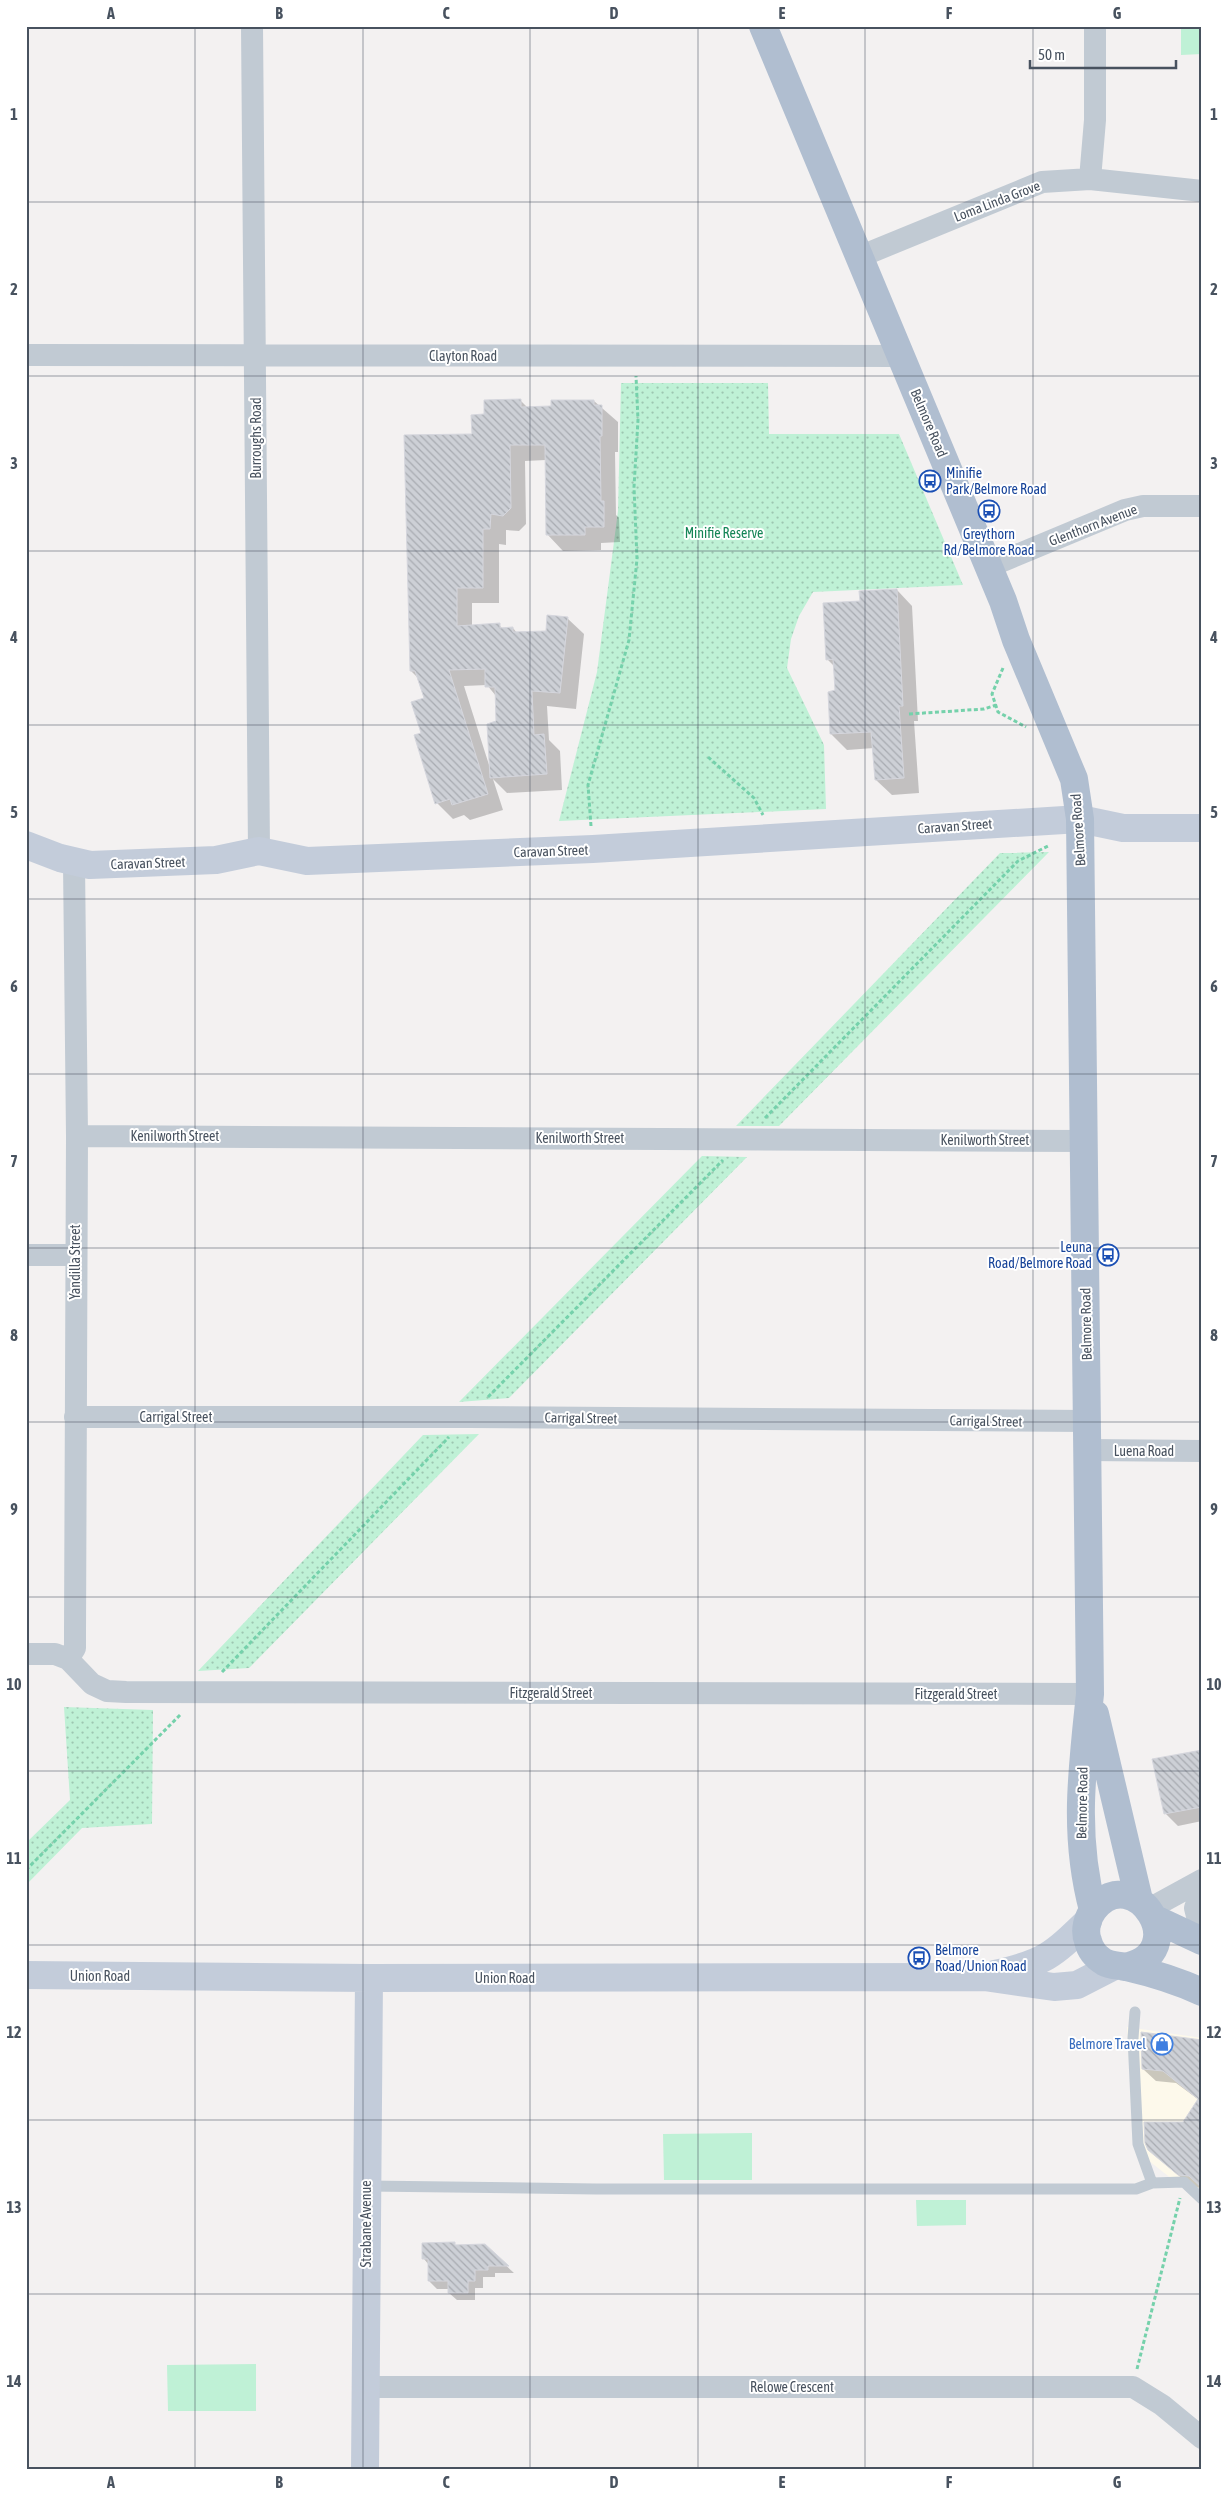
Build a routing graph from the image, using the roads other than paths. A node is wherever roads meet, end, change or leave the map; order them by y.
1 (252, 26) edge
2 (763, 26) edge
3 (1095, 26) edge
4 (1090, 179) junction
5 (1202, 191) edge
6 (859, 257) junction
7 (26, 355) edge
8 (256, 356) junction
9 (901, 356) junction
10 (1202, 506) edge
11 (988, 567) junction
12 (1080, 819) junction
13 (1202, 828) edge
14 (26, 845) edge
15 (259, 851) junction
16 (74, 863) junction
17 (77, 1136) junction
18 (1084, 1140) junction
19 (75, 1255) junction
20 (26, 1256) edge
21 (75, 1417) junction
22 (1087, 1421) junction
23 (1087, 1450) junction
24 (1202, 1451) edge
25 (26, 1654) edge
26 (68, 1659) junction
27 (1090, 1694) junction
28 (1202, 1880) edge
29 (1202, 1889) edge
30 (1148, 1909) junction
31 (1090, 1915) junction
32 (1202, 1936) edge
33 (1202, 1941) edge
34 (1119, 1966) junction
35 (26, 1975) edge
36 (984, 1977) junction
37 (369, 1978) junction
38 (1202, 1992) edge
39 (1135, 2012) dead end
40 (1152, 2183) junction
41 (366, 2186) junction
42 (1202, 2199) edge
43 (365, 2387) junction
44 (1202, 2438) edge
45 (365, 2470) edge

1 - 8 street, Burroughs Road
2 - 6 main road, Belmore Road
3 - 4 street
4 - 5 street, Loma Linda Grove
4 - 6 street, Loma Linda Grove
6 - 9 main road, Belmore Road
7 - 8 street, Clayton Road
8 - 9 street, Clayton Road
8 - 15 street, Burroughs Road
9 - 11 main road, Belmore Road
10 - 11 street, Glenthorn Avenue
11 - 12 main road, Belmore Road
12 - 13 street, Caravan Street
12 - 15 street, Caravan Street
12 - 18 main road, Belmore Road
14 - 16 street, Caravan Street
15 - 16 street, Caravan Street
16 - 17 street, Yandilla Street
17 - 18 street, Kenilworth Street
17 - 19 street, Yandilla Street
18 - 22 main road, Belmore Road
19 - 20 street
19 - 21 street, Yandilla Street
21 - 22 street, Carrigal Street
21 - 26 street, Yandilla Street
22 - 23 main road, Belmore Road
23 - 24 street, Luena Road
23 - 27 main road, Belmore Road
25 - 26 street
26 - 27 street, Fitzgerald Street
27 - 30 main road, Belmore Road
27 - 31 main road, Belmore Road
28 - 30 street
29 - 32 street
30 - 31 main road
30 - 33 main road
30 - 34 main road, Belmore Road
31 - 34 main road, Belmore Road
31 - 36 street, Union Road
34 - 36 street, Union Road
34 - 38 main road, Belmore Road
35 - 37 street, Union Road
36 - 37 street, Union Road
37 - 41 street, Strabane Avenue
39 - 40 lane
40 - 41 lane
40 - 42 lane
41 - 43 street, Strabane Avenue
43 - 44 street, Relowe Crescent
43 - 45 street, Strabane Avenue

